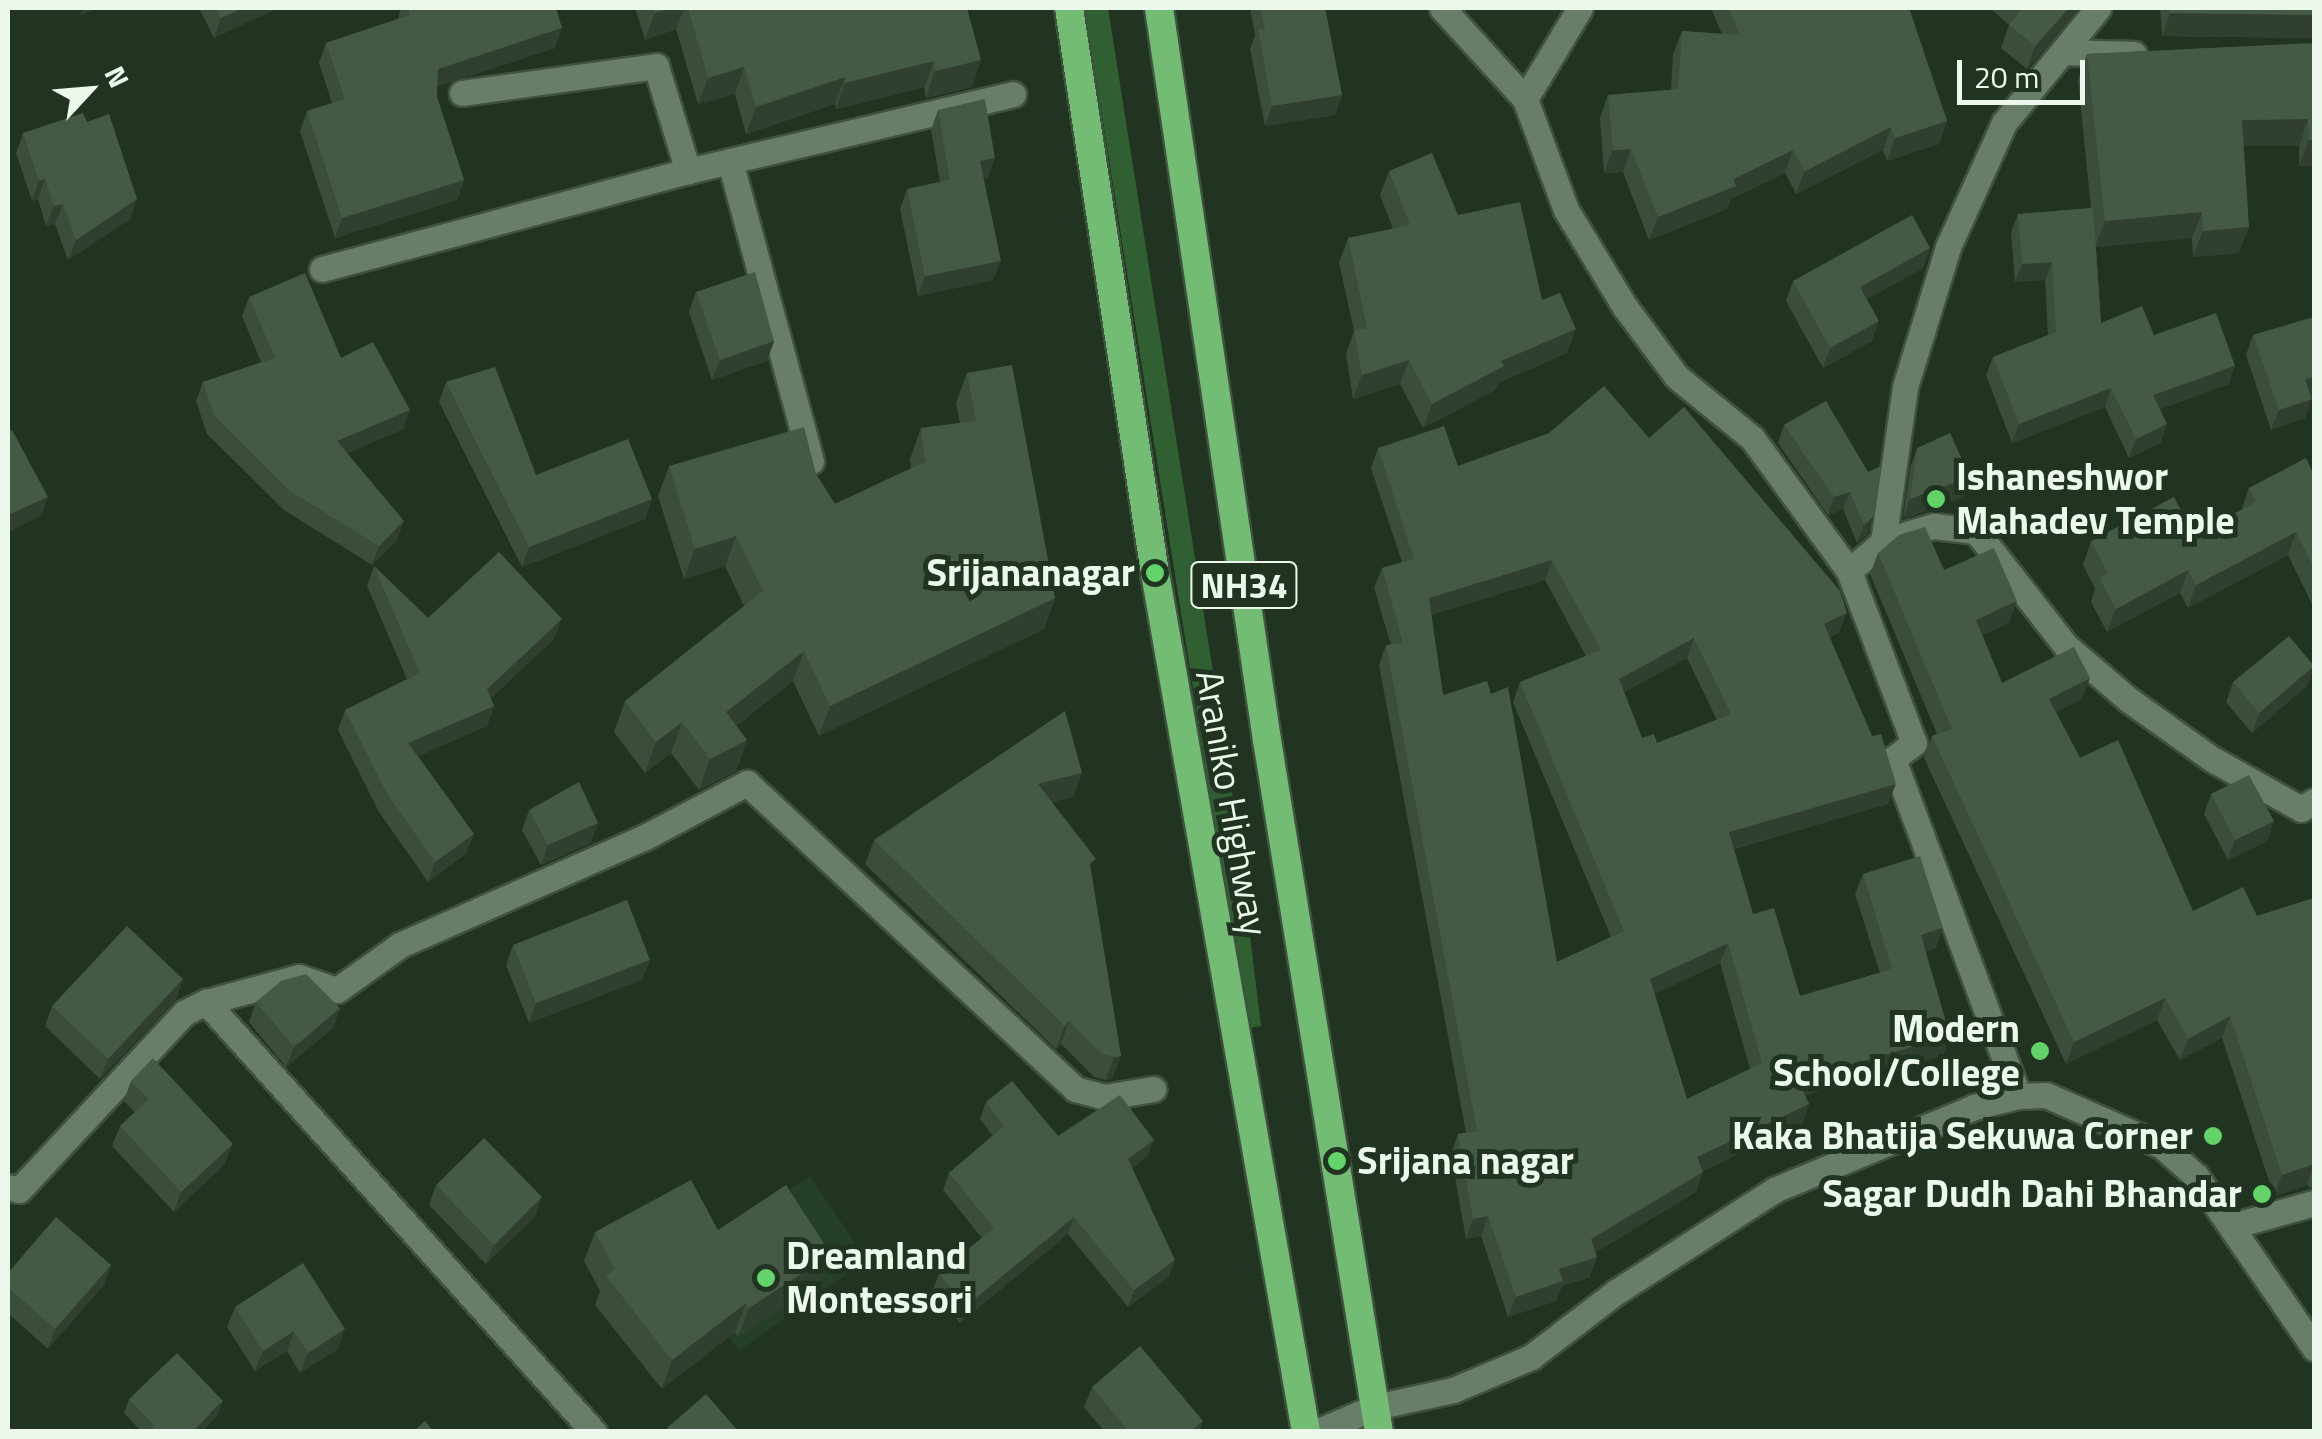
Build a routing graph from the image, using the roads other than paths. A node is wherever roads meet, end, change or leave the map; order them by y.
1 (1070, 8) edge
2 (1158, 8) edge
3 (1442, 8) edge
4 (1580, 8) edge
5 (2098, 8) edge
6 (2064, 52) junction
7 (2163, 54) edge
8 (462, 93) dead end
9 (1013, 94) dead end
10 (1525, 100) junction
11 (730, 160) junction
12 (688, 171) junction
13 (322, 269) dead end
14 (816, 481) edge
15 (1884, 542) junction
16 (1850, 571) junction
17 (2314, 801) edge
18 (206, 1002) junction
19 (1153, 1088) dead end
20 (2018, 1096) junction
21 (8, 1187) edge
22 (2314, 1203) edge
23 (2232, 1226) junction
24 (2314, 1348) edge
25 (1377, 1419) edge
26 (594, 1432) edge
27 (1306, 1432) edge
28 (1316, 1432) edge

1 - 27 highway, Araniko Highway / NH34
2 - 25 highway, Araniko Highway / NH34
3 - 10 street
4 - 10 street
5 - 6 street
6 - 7 street
6 - 15 street
8 - 12 street
9 - 11 street
10 - 16 street
11 - 12 street
11 - 14 street
12 - 13 street
15 - 16 street
15 - 17 street
16 - 20 street
18 - 19 street
18 - 21 street
18 - 26 street
20 - 23 street
20 - 25 street
22 - 23 street
23 - 24 street
25 - 28 street

